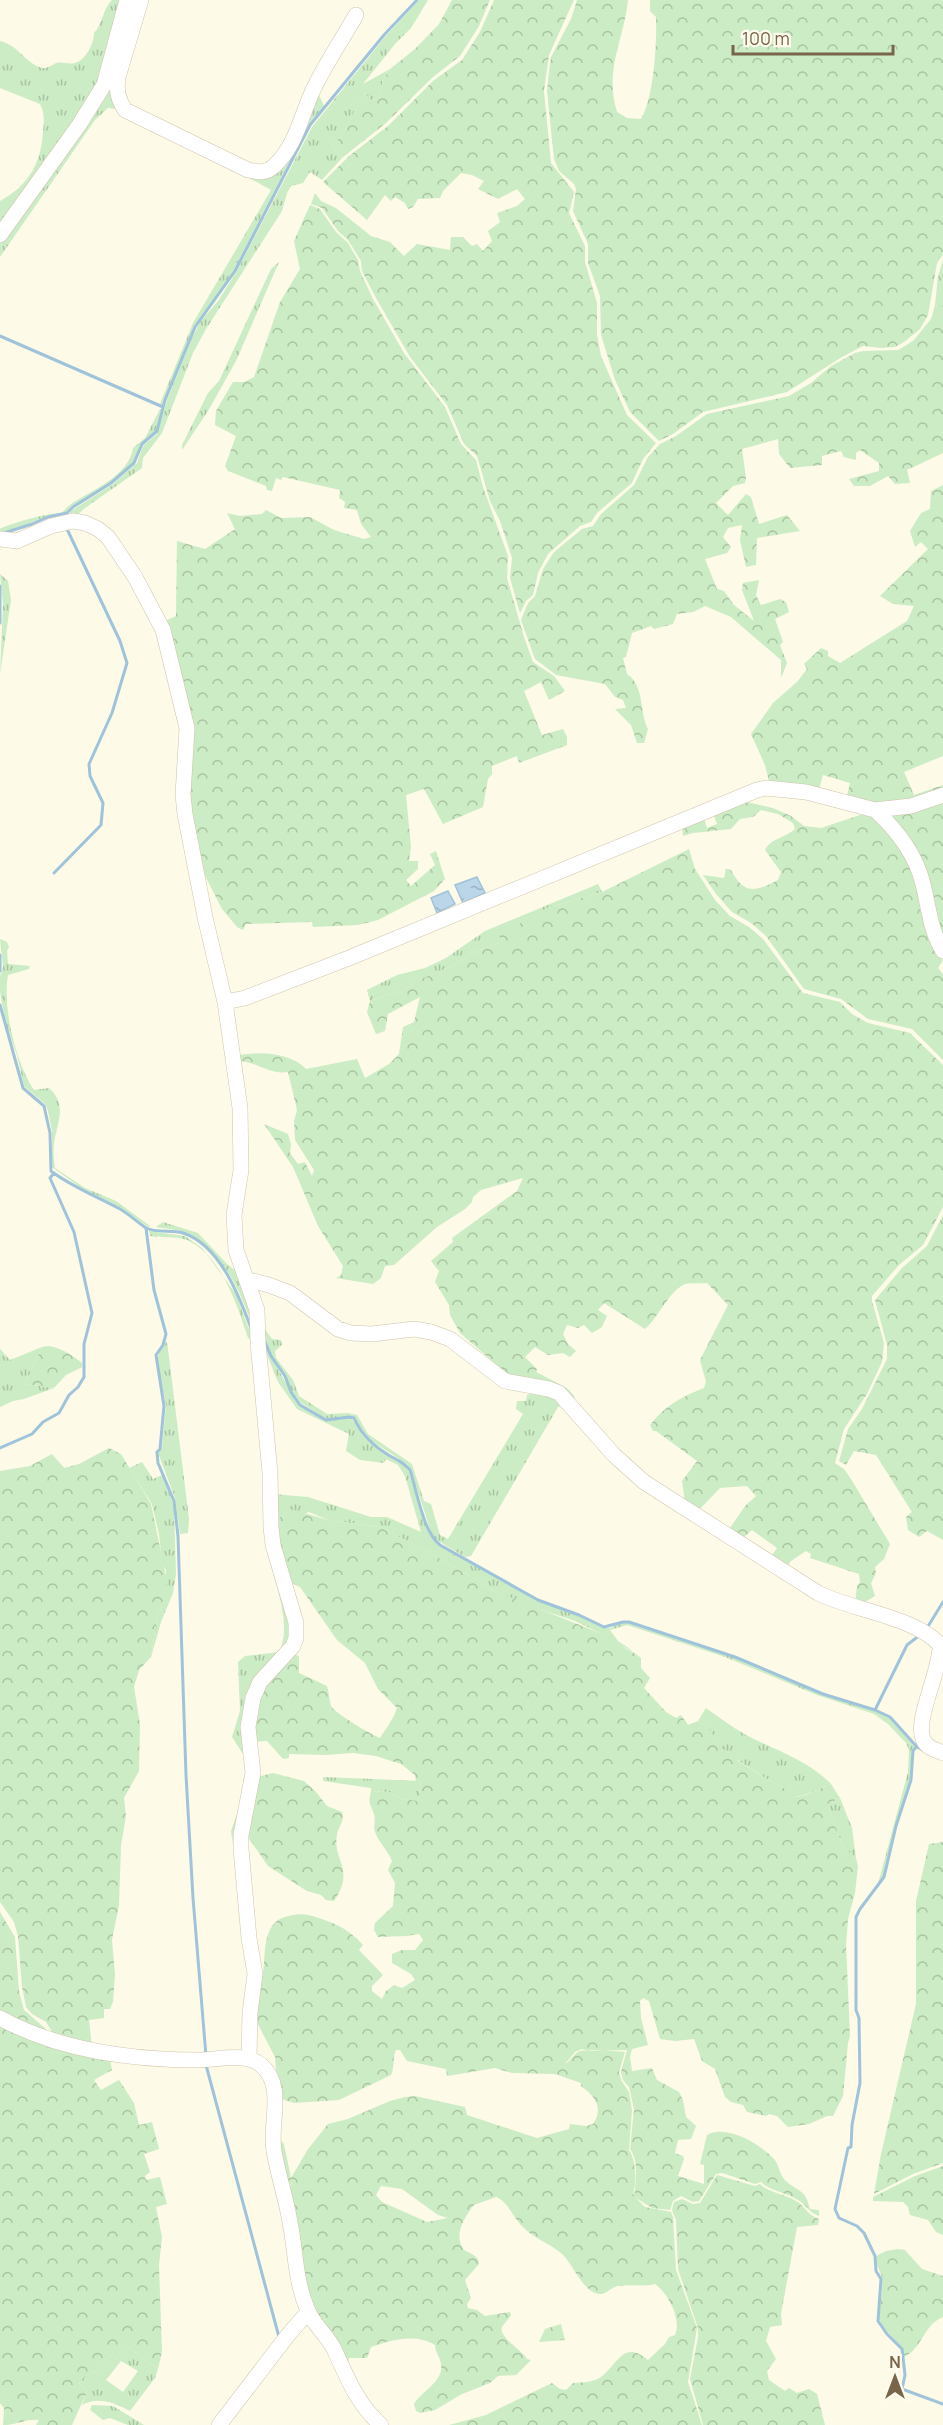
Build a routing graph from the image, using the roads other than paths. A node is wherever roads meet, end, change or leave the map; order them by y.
1 (127, 0) edge
2 (141, 0) edge
3 (356, 15) dead end
4 (0, 235) edge
5 (0, 539) edge
6 (943, 795) edge
7 (875, 810) junction
8 (943, 951) edge
9 (225, 1002) junction
10 (249, 1280) junction
11 (943, 1753) edge
12 (0, 2018) edge
13 (249, 2058) junction
14 (308, 2312) junction
15 (219, 2425) edge
16 (381, 2425) edge

1 - 4 street
2 - 3 street
5 - 9 street
6 - 7 street
7 - 8 street
7 - 9 street
9 - 10 street
10 - 11 street
10 - 13 street
12 - 13 street
13 - 14 street
14 - 15 street
14 - 16 street

